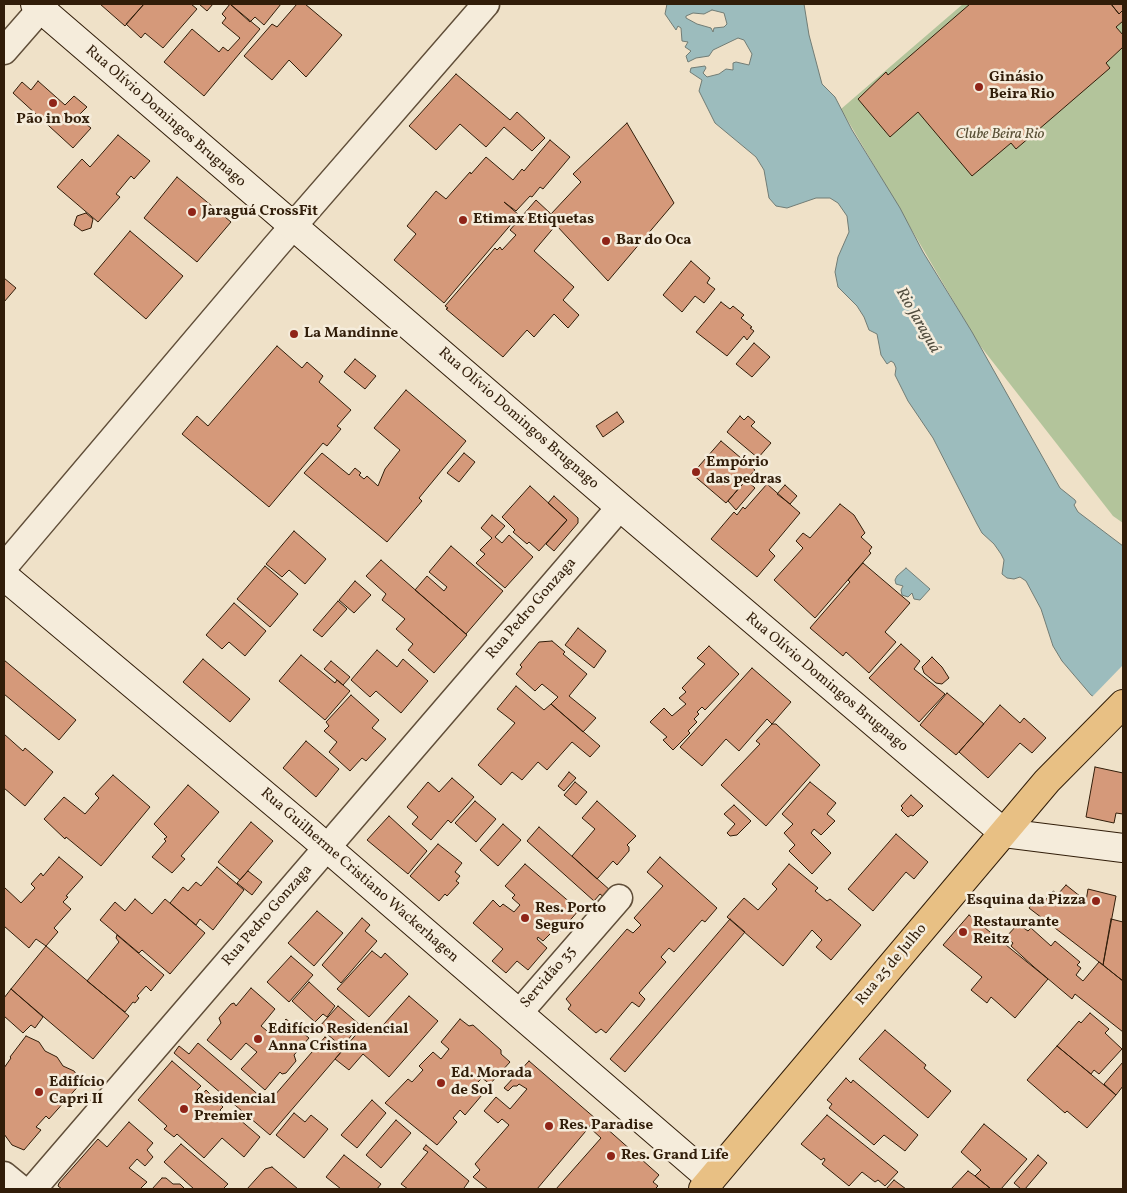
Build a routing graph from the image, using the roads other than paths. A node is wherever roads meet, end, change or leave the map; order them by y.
1 (486, 4) edge
2 (40, 5) edge
3 (4, 51) edge
4 (293, 226) junction
5 (620, 507) junction
6 (4, 566) edge
7 (4, 576) edge
8 (1123, 704) edge
9 (1004, 833) junction
10 (327, 848) junction
11 (1123, 848) edge
12 (619, 898) dead end
13 (519, 1013) junction
14 (4, 1175) edge
15 (707, 1184) edge
16 (21, 1189) edge
17 (33, 1189) edge

1 - 4 street
2 - 3 street
2 - 4 main road, Rua Olívio Domingos Brugnago
4 - 5 main road, Rua Olívio Domingos Brugnago
4 - 6 street
5 - 9 main road, Rua Olívio Domingos Brugnago
5 - 10 street, Rua Pedro Gonzaga
7 - 10 main road, Rua Guilherme Cristiano Wackerhagen
8 - 9 main road, Rua 25 de Julho
9 - 11 main road
9 - 15 main road, Rua 25 de Julho
10 - 13 main road, Rua Guilherme Cristiano Wackerhagen
10 - 17 street, Rua Pedro Gonzaga
12 - 13 street, Servidão 35
13 - 15 main road, Rua Guilherme Cristiano Wackerhagen
14 - 16 street

